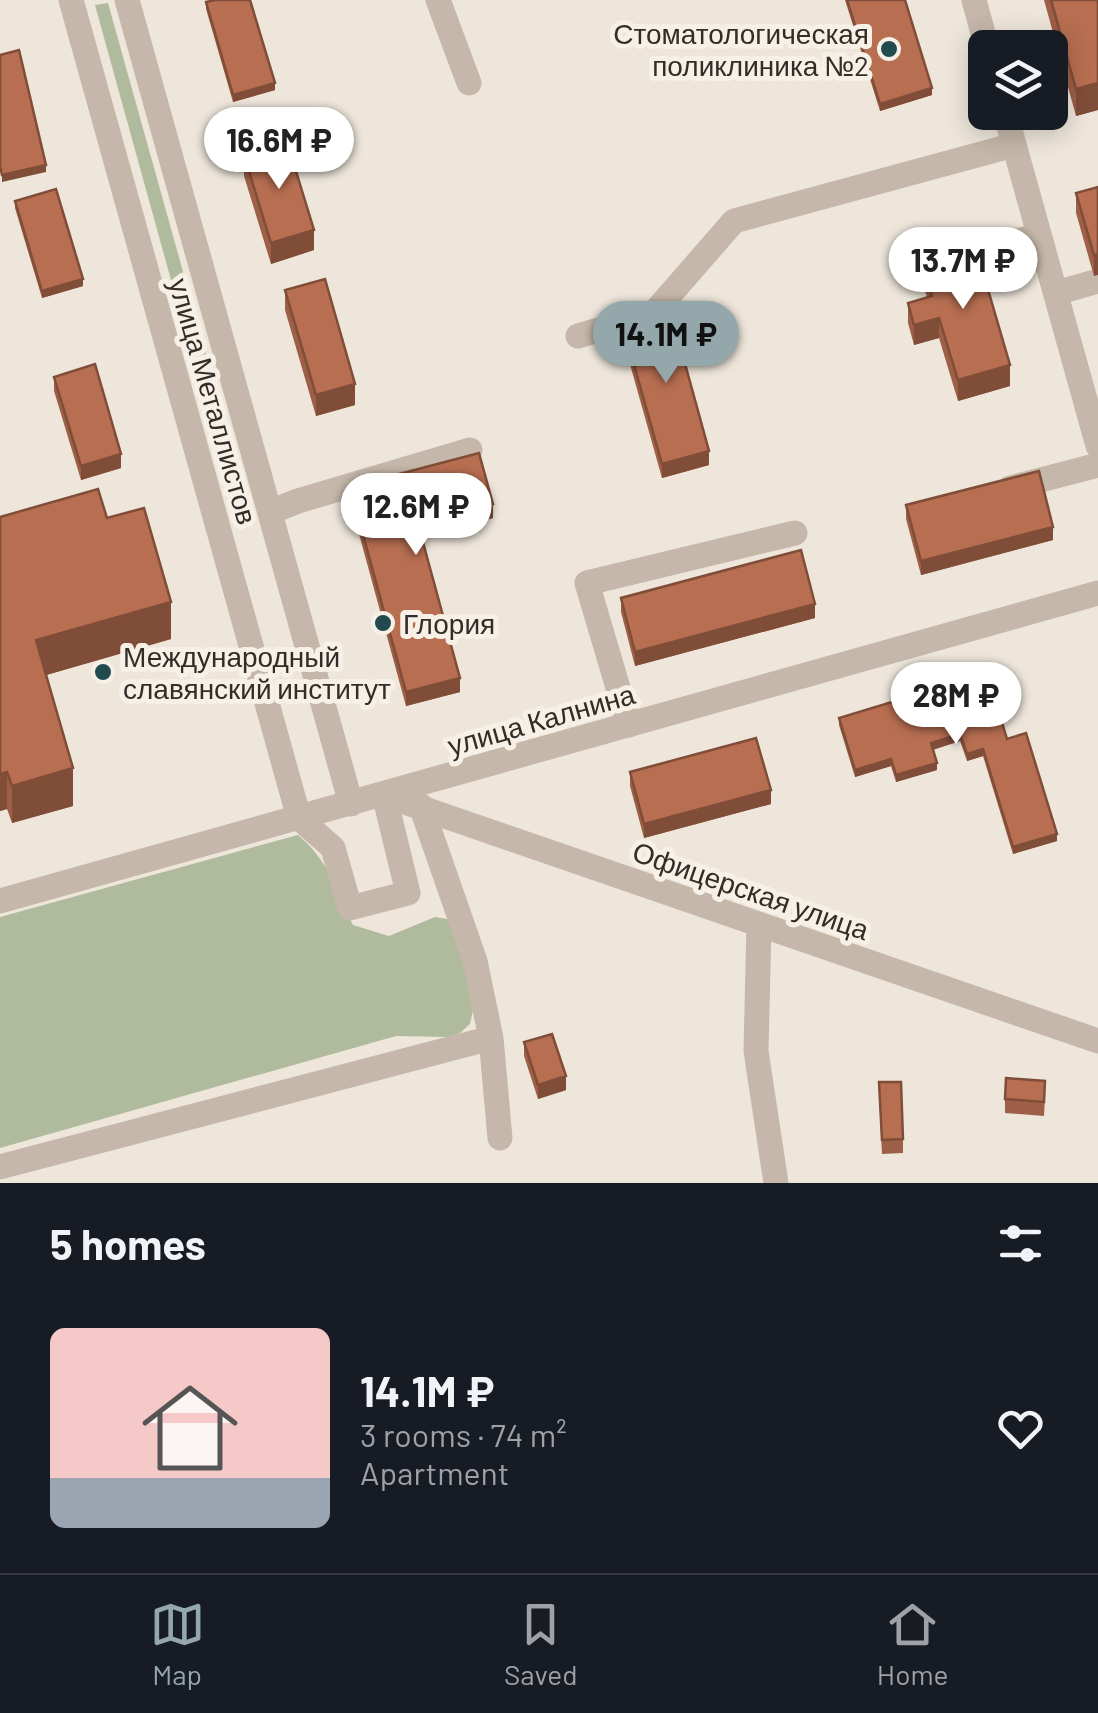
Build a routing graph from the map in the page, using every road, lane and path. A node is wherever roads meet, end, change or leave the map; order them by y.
1 (72, 0) edge
2 (127, 0) edge
3 (438, 0) edge
4 (1002, 1) edge
5 (975, 4) edge
6 (982, 30) edge
7 (469, 83) dead end
8 (1010, 130) edge
9 (1014, 145) junction
10 (1040, 234) junction
11 (919, 269) edge
12 (1098, 280) edge
13 (1056, 293) junction
14 (578, 336) dead end
15 (1098, 446) edge
16 (470, 450) dead end
17 (1098, 465) edge
18 (991, 494) edge
19 (270, 512) junction
20 (795, 533) dead end
21 (1098, 593) edge
22 (629, 726) junction
23 (384, 794) junction
24 (351, 804) junction
25 (421, 806) junction
26 (299, 818) junction
27 (0, 901) edge
28 (760, 925) junction
29 (491, 1038) junction
30 (1098, 1041) edge
31 (500, 1138) dead end
32 (0, 1167) edge
33 (776, 1183) edge

1 - 26 street, улица Металлистов
2 - 19 street, улица Металлистов
3 - 7 street
4 - 5 street
5 - 6 street
8 - 9 street
9 - 10 street
9 - 14 street
10 - 11 street
10 - 13 street
12 - 13 street
13 - 15 street
16 - 19 street
17 - 18 street
19 - 24 street, улица Металлистов
20 - 22 street
21 - 22 street, улица Калнина
22 - 23 street, улица Калнина
23 - 24 street, улица Калнина
23 - 25 street, Офицерская улица
23 - 26 street
24 - 26 street, улица Калнина
25 - 28 street, Офицерская улица
25 - 29 street
26 - 27 street, улица Калнина
28 - 30 street, Офицерская улица
28 - 33 street
29 - 31 street
29 - 32 street

